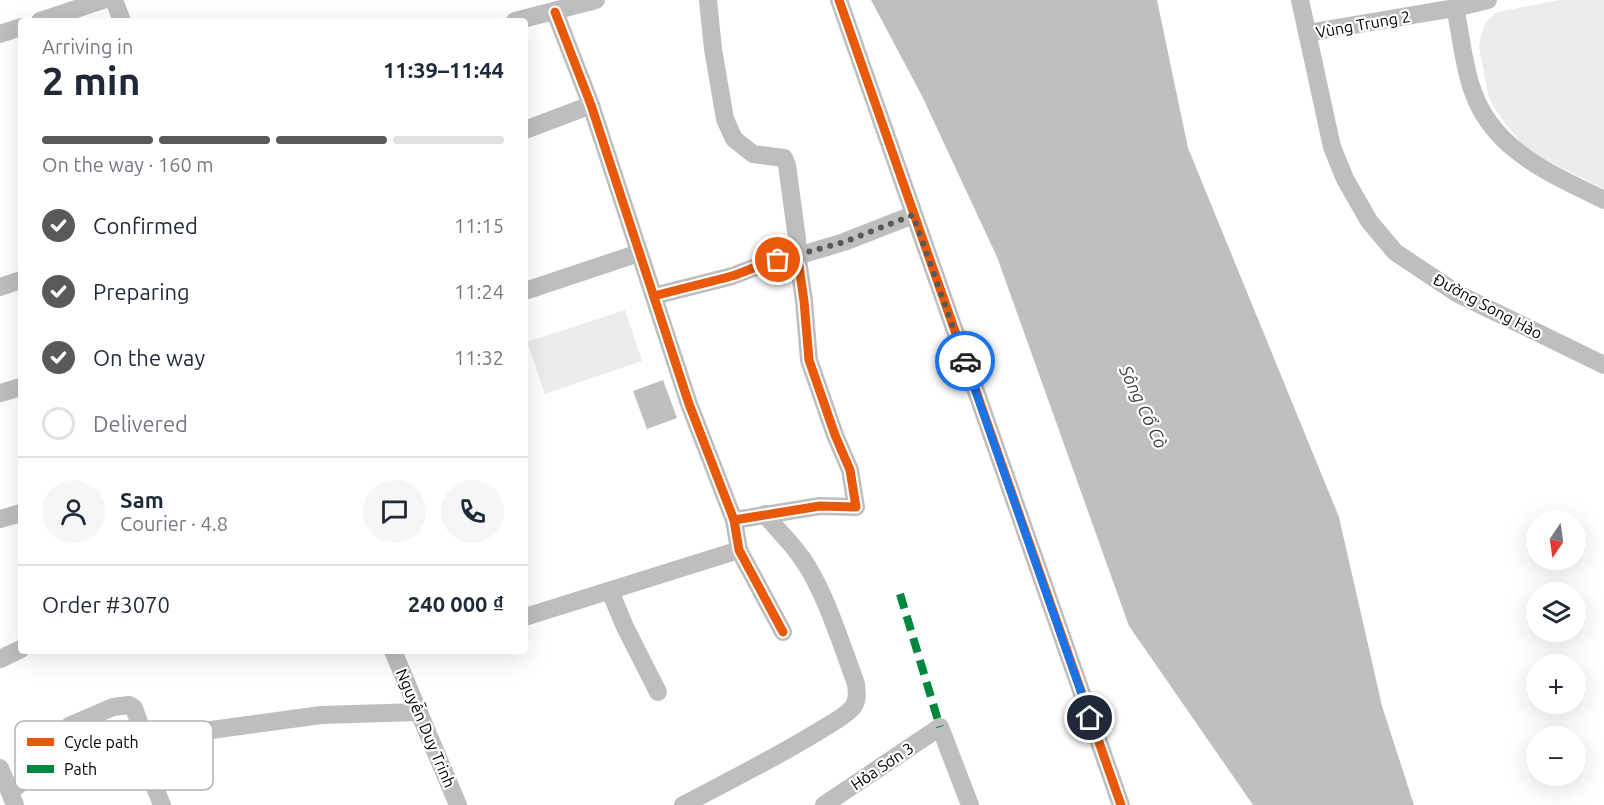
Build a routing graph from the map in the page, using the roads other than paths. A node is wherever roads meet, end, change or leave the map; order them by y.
1 (103, 0) edge
2 (114, 0) edge
3 (596, 0) edge
4 (708, 0) edge
5 (839, 0) edge
6 (1300, 0) edge
7 (1488, 0) edge
8 (1455, 8) junction
9 (555, 12) junction
10 (49, 18) edge
11 (121, 18) edge
12 (528, 18) edge
13 (18, 28) edge
14 (1307, 33) junction
15 (0, 34) edge
16 (591, 105) junction
17 (528, 129) edge
18 (1604, 200) edge
19 (913, 215) junction
20 (639, 253) junction
21 (787, 258) junction
22 (18, 281) edge
23 (0, 287) edge
24 (528, 290) edge
25 (654, 296) junction
26 (1604, 365) edge
27 (18, 388) edge
28 (0, 392) edge
29 (18, 514) edge
30 (765, 514) junction
31 (0, 519) edge
32 (734, 520) junction
33 (739, 550) junction
34 (610, 591) junction
35 (528, 615) edge
36 (783, 632) dead end
37 (18, 651) edge
38 (394, 654) edge
39 (0, 660) edge
40 (658, 692) dead end
41 (419, 712) junction
42 (81, 721) edge
43 (139, 721) edge
44 (213, 730) edge
45 (0, 768) edge
46 (156, 790) edge
47 (13, 798) edge
48 (162, 805) edge
49 (458, 805) edge
50 (683, 805) edge
51 (824, 805) edge
52 (970, 805) edge
53 (1121, 805) edge

1 - 10 street
2 - 11 street
3 - 9 street
4 - 21 street
5 - 19 street
6 - 14 street, Đường Song Hào
7 - 8 street, Vùng Trung 2
8 - 14 street, Vùng Trung 2
8 - 18 street
9 - 12 street
9 - 16 street
13 - 15 street
14 - 26 street, Đường Song Hào
16 - 17 street
16 - 20 street
19 - 21 street
19 - 53 street
20 - 24 street
20 - 25 street
21 - 25 street
21 - 30 street
22 - 23 street
25 - 32 street
27 - 28 street
29 - 31 street
30 - 32 street
30 - 50 street
32 - 33 street
33 - 34 street
33 - 36 street
34 - 35 street
34 - 40 street
37 - 39 street
38 - 41 street, Nguyễn Duy Trinh
41 - 44 street
41 - 49 street, Nguyễn Duy Trinh
42 - 43 street
45 - 47 street
46 - 48 street
51 - 52 street, Hỏa Sơn 3

